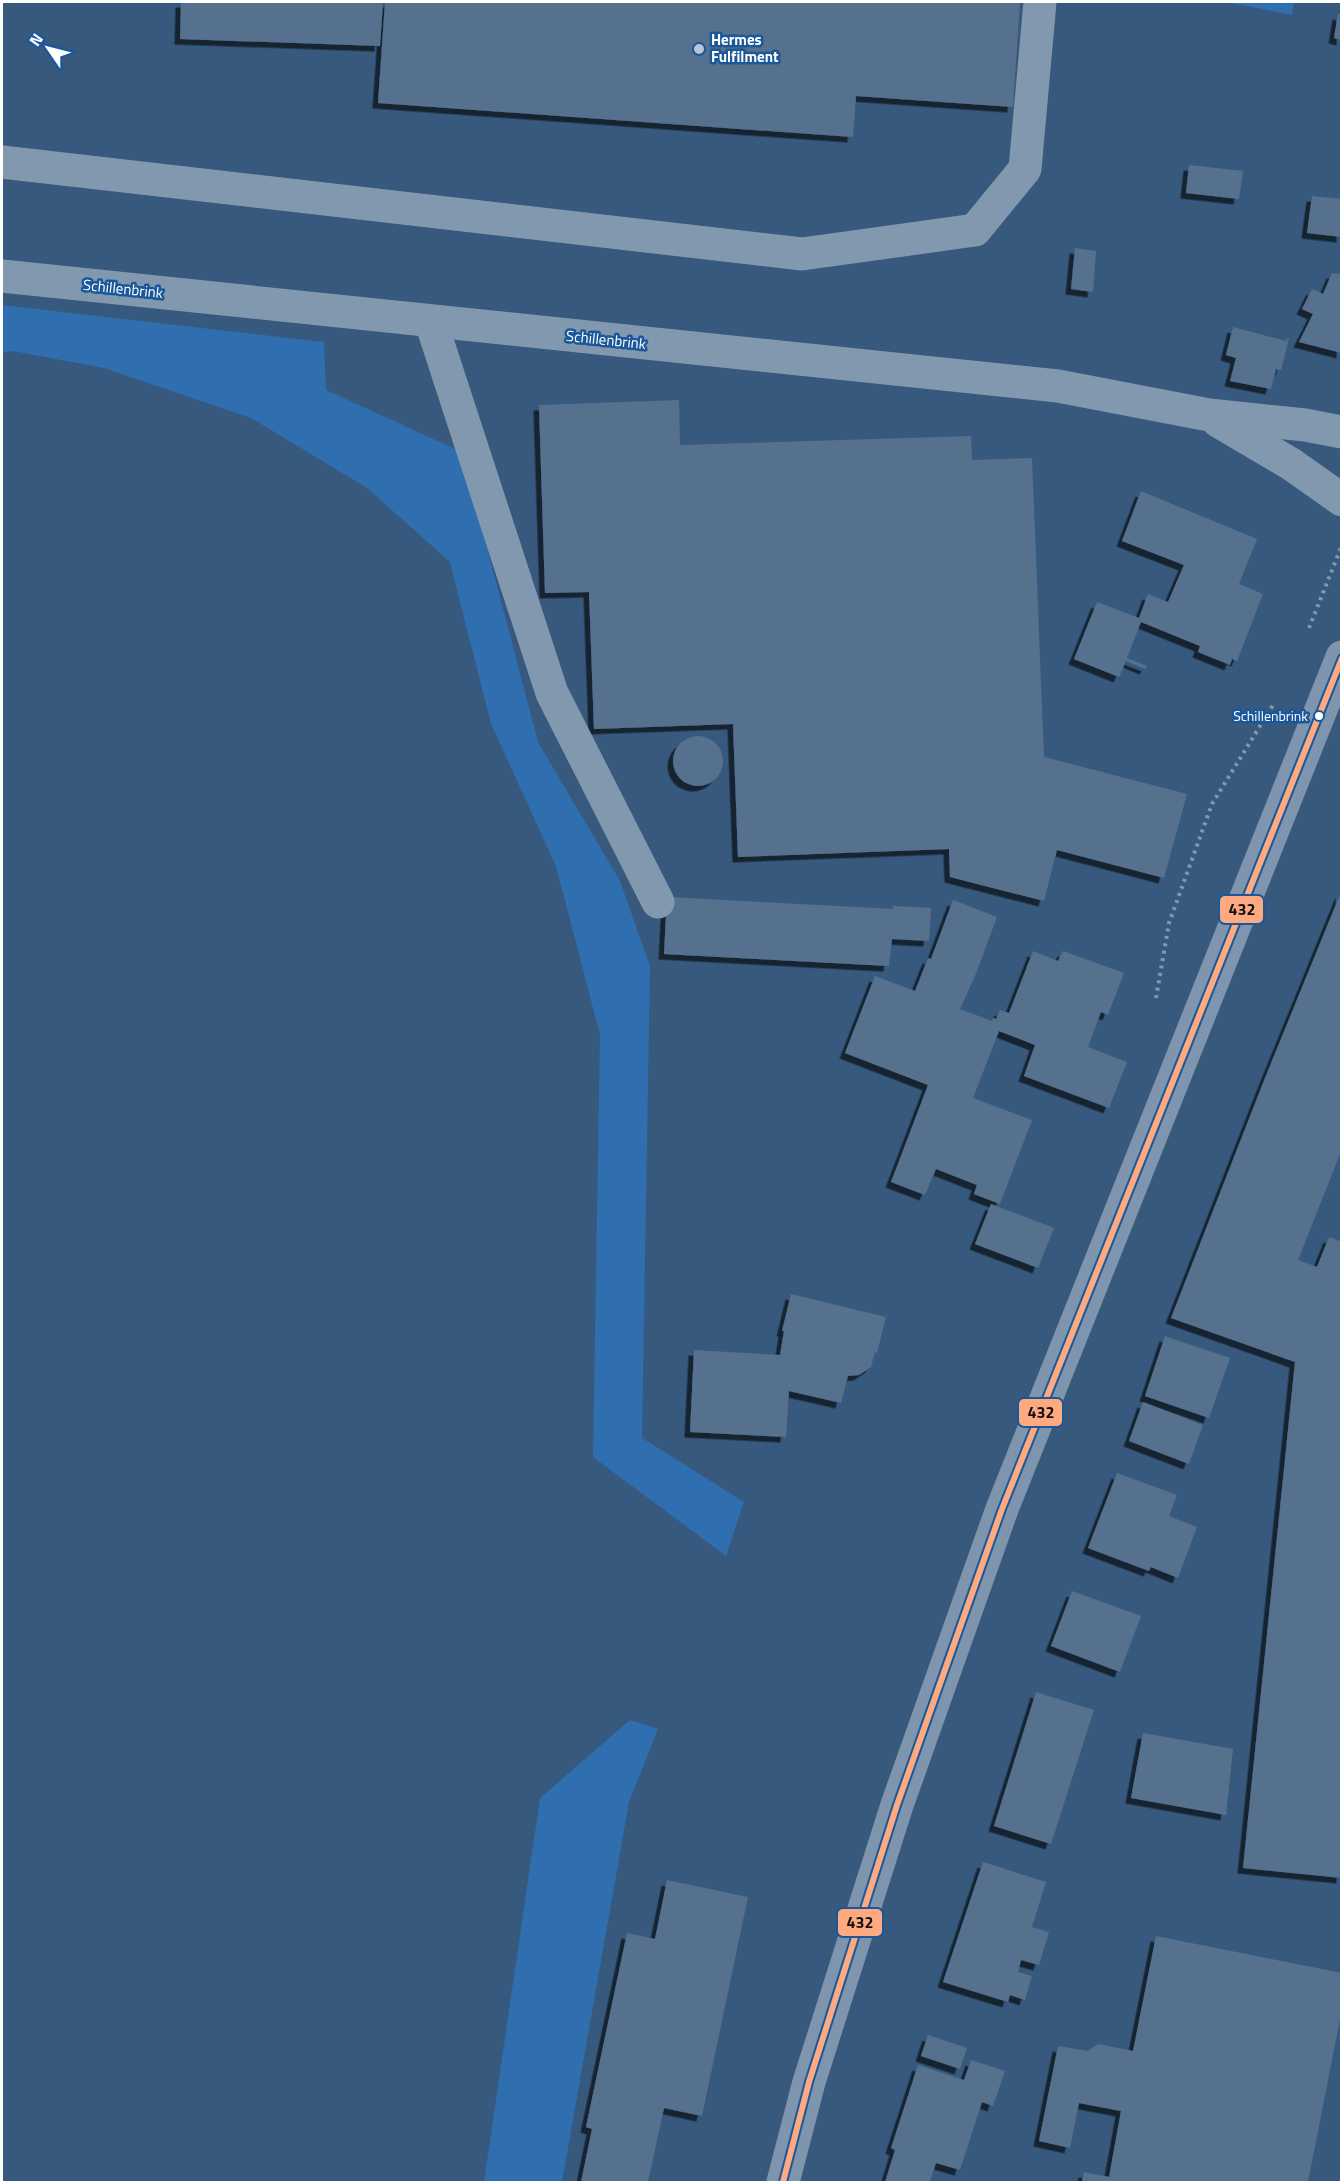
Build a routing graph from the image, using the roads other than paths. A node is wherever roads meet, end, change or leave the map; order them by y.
1 (1040, 2) edge
2 (2, 162) edge
3 (2, 276) edge
4 (431, 322) junction
5 (1209, 415) junction
6 (1341, 432) edge
7 (1341, 500) edge
8 (1341, 657) edge
9 (658, 902) dead end
10 (783, 2182) edge

1 - 2 street
3 - 4 street, Schillenbrink
4 - 5 street, Schillenbrink
4 - 9 street
5 - 6 street, Schillenbrink
5 - 7 street, Schillenbrink
8 - 10 main road

